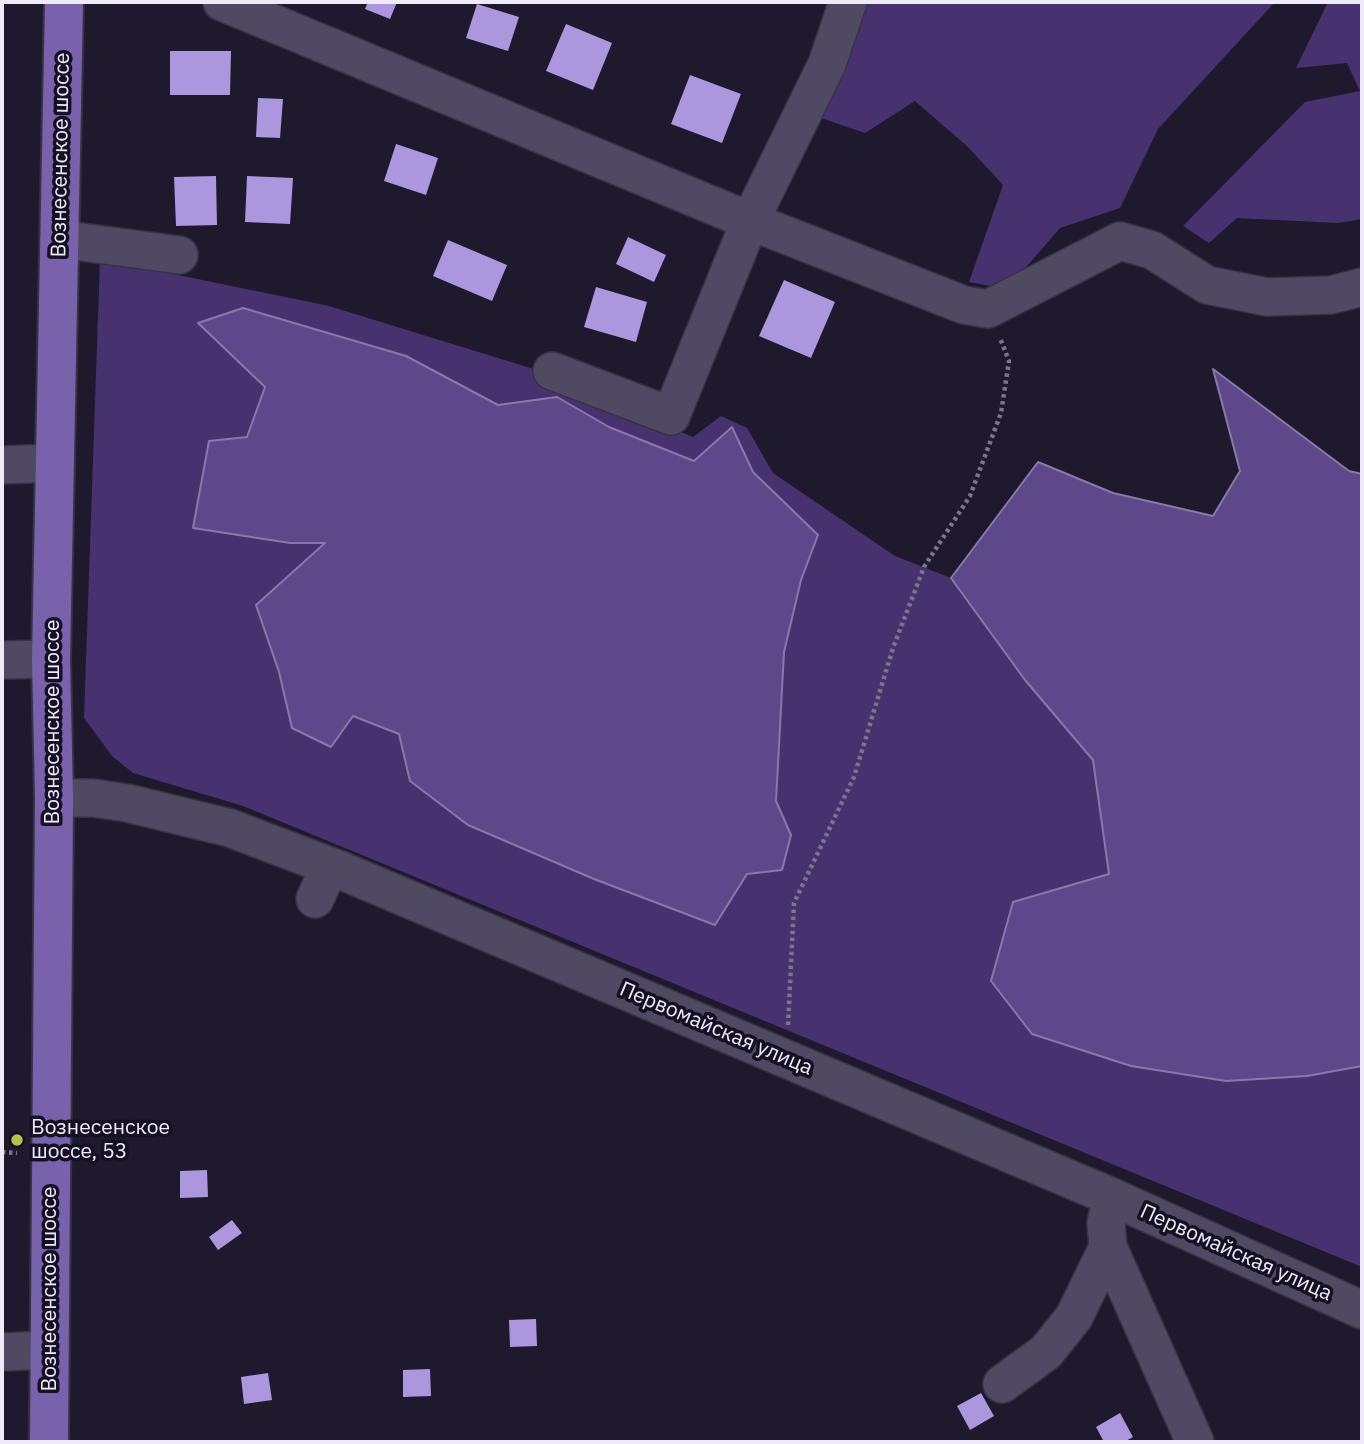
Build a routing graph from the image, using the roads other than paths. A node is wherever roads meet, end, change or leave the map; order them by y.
1 (64, 2) edge
2 (222, 2) edge
3 (848, 2) edge
4 (750, 220) junction
5 (59, 239) junction
6 (179, 255) dead end
7 (1362, 287) edge
8 (552, 371) dead end
9 (55, 463) junction
10 (2, 465) edge
11 (51, 659) junction
12 (2, 660) edge
13 (54, 798) junction
14 (1112, 1197) junction
15 (1108, 1247) junction
16 (1362, 1310) edge
17 (50, 1350) junction
18 (2, 1352) edge
19 (1002, 1384) dead end
20 (49, 1442) edge
21 (1195, 1442) edge

1 - 5 main road, Вознесенское шоссе
2 - 4 street
3 - 4 street
4 - 7 street
4 - 8 street
5 - 6 street
5 - 9 main road, Вознесенское шоссе
9 - 10 street
9 - 11 main road, Вознесенское шоссе
11 - 12 street
11 - 13 main road, Вознесенское шоссе
13 - 14 street, Первомайская улица
13 - 17 main road, Вознесенское шоссе
14 - 15 street
14 - 16 street, Первомайская улица
15 - 19 street
15 - 21 street
17 - 18 street
17 - 20 main road, Вознесенское шоссе

